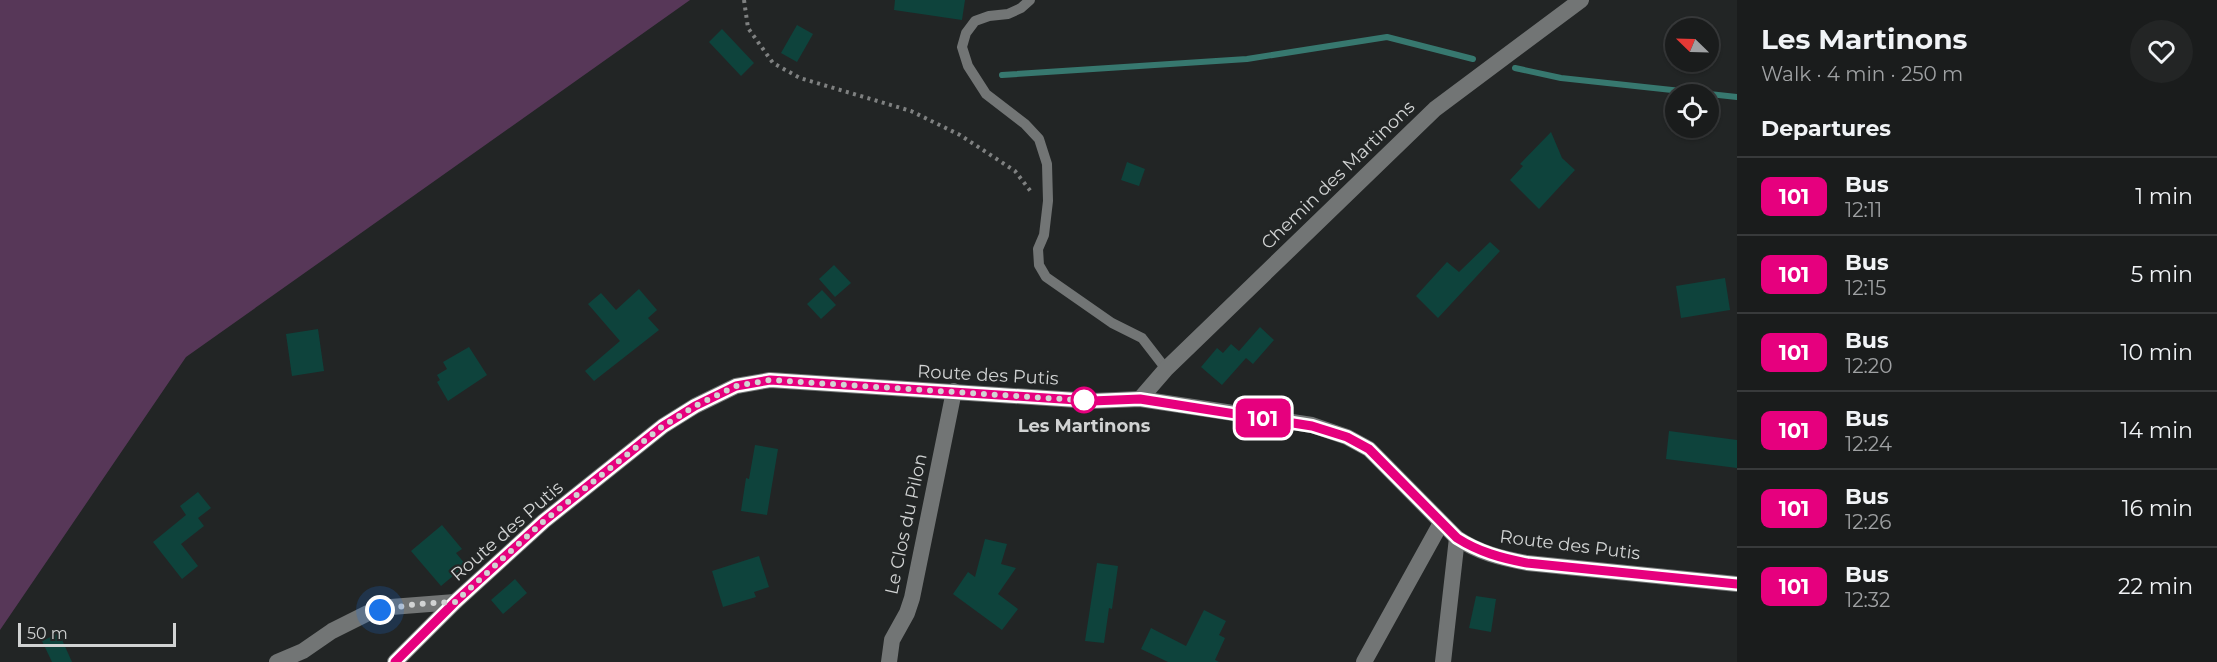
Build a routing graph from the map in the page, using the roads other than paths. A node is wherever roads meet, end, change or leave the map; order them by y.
1 (1030, 0) edge
2 (1581, 0) edge
3 (1166, 369) junction
4 (954, 391) junction
5 (1140, 399) junction
6 (1441, 523) junction
7 (1457, 538) junction
8 (1737, 584) edge
9 (455, 602) junction
10 (277, 662) edge
11 (395, 662) edge
12 (889, 662) edge
13 (1364, 662) edge
14 (1443, 662) edge

1 - 3 lane
2 - 3 street, Chemin des Martinons
3 - 5 street, Chemin des Martinons
4 - 5 street, Route des Putis
4 - 9 street, Route des Putis
4 - 12 street, Le Clos du Pilon
5 - 6 street, Route des Putis
6 - 7 street, Route des Putis
6 - 13 street
7 - 8 street, Route des Putis
7 - 14 street
9 - 10 street
9 - 11 street, Route des Putis

